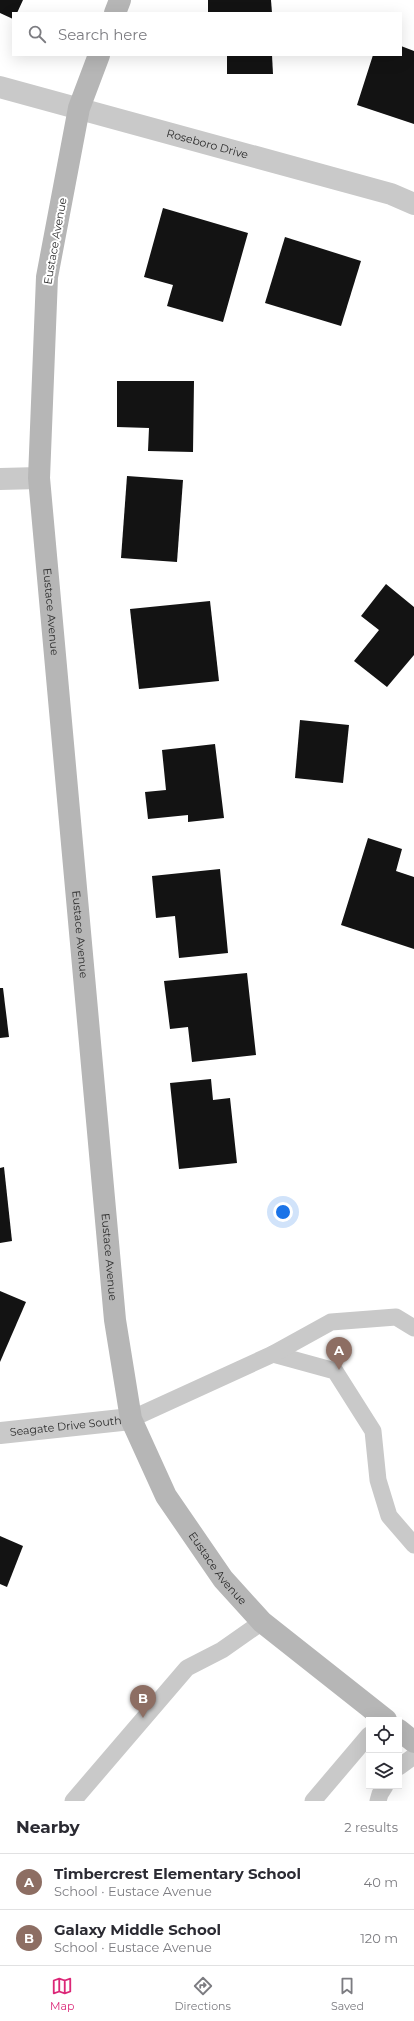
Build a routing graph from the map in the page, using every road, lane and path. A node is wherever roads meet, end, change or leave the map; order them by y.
1 (120, 0) edge
2 (115, 12) edge
3 (99, 56) edge
4 (0, 87) edge
5 (79, 108) junction
6 (414, 204) edge
7 (39, 478) junction
8 (0, 479) edge
9 (414, 1328) edge
10 (273, 1354) junction
11 (132, 1419) junction
12 (0, 1433) edge
13 (414, 1545) edge
14 (262, 1622) junction
15 (381, 1717) edge
16 (402, 1733) edge
17 (366, 1738) edge
18 (414, 1742) edge
19 (414, 1756) edge
20 (402, 1765) edge
21 (383, 1789) edge
22 (73, 1801) edge
23 (312, 1801) edge
24 (378, 1801) edge

1 - 2 street
3 - 5 street, Eustace Avenue
4 - 5 street, Roseboro Drive
5 - 6 street, Roseboro Drive
5 - 7 street, Eustace Avenue
7 - 8 street
7 - 11 street, Eustace Avenue
9 - 10 lane
10 - 11 lane
10 - 13 lane
11 - 12 street, Seagate Drive South
11 - 14 street, Eustace Avenue
14 - 15 street, Eustace Avenue
14 - 22 lane
16 - 18 street, Eustace Avenue
17 - 23 lane
19 - 20 lane
21 - 24 lane

